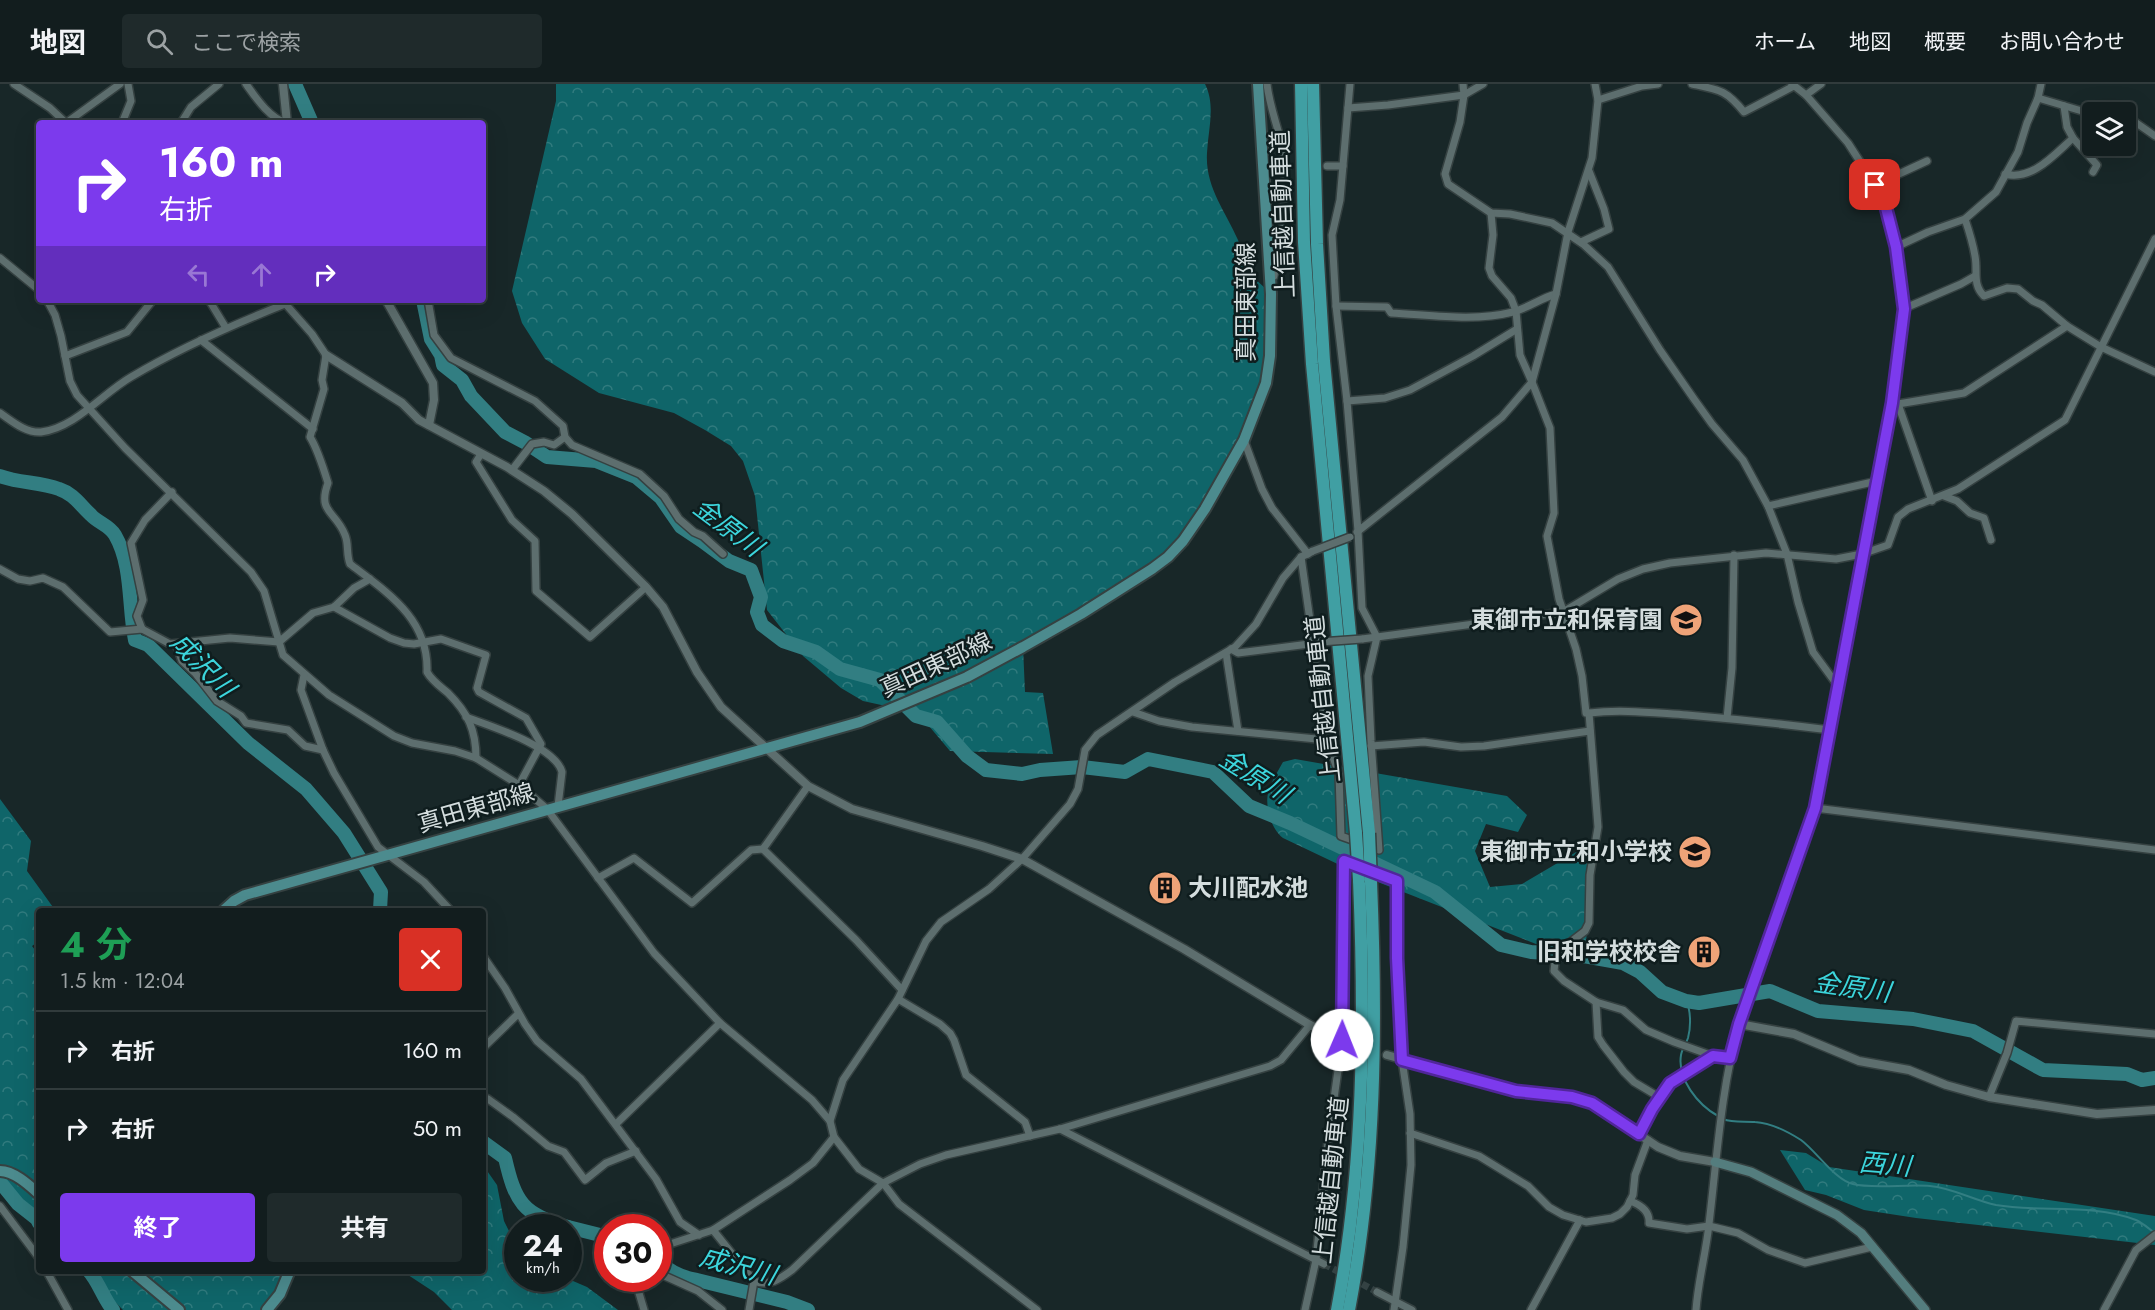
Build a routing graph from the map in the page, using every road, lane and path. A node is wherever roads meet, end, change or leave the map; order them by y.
1 (14, 84) edge
2 (120, 84) edge
3 (128, 84) edge
4 (219, 84) edge
5 (246, 84) edge
6 (284, 84) edge
7 (1258, 84) edge
8 (1267, 84) edge
9 (1300, 84) edge
10 (1313, 84) edge
11 (1350, 84) edge
12 (1463, 84) edge
13 (1483, 84) edge
14 (1595, 84) edge
15 (1658, 84) edge
16 (1692, 84) edge
17 (1821, 84) edge
18 (2041, 84) edge
19 (1793, 85) edge
20 (1464, 95) junction
21 (1806, 95) junction
22 (2038, 98) junction
23 (1598, 100) junction
24 (2064, 106) junction
25 (1348, 108) junction
26 (2082, 111) edge
27 (63, 120) edge
28 (70, 120) edge
29 (123, 120) edge
30 (183, 120) edge
31 (278, 120) edge
32 (287, 120) edge
33 (2136, 122) edge
34 (2155, 136) edge
35 (2073, 138) junction
36 (1926, 161) dead end
37 (1327, 166) tunnel mouth
38 (1343, 166) junction
39 (1589, 171) junction
40 (2093, 172) dead end
41 (2005, 174) junction
42 (1875, 185) junction
43 (1491, 213) junction
44 (1965, 219) junction
45 (1568, 232) junction
46 (2155, 239) edge
47 (1581, 242) junction
48 (1896, 247) junction
49 (0, 258) edge
50 (1975, 276) junction
51 (36, 288) edge
52 (1271, 294) junction
53 (1556, 294) junction
54 (49, 303) edge
55 (151, 303) edge
56 (211, 303) edge
57 (282, 303) edge
58 (285, 303) edge
59 (388, 303) edge
60 (428, 303) edge
61 (1336, 306) junction
62 (1904, 309) junction
63 (1516, 311) junction
64 (2067, 326) junction
65 (226, 328) junction
66 (1517, 329) junction
67 (201, 340) junction
68 (2101, 347) junction
69 (326, 355) junction
70 (65, 356) junction
71 (2155, 372) edge
72 (1532, 382) junction
73 (1347, 401) junction
74 (1895, 403) junction
75 (89, 409) junction
76 (0, 413) edge
77 (429, 425) junction
78 (313, 429) junction
79 (565, 437) junction
80 (1245, 440) junction
81 (481, 454) junction
82 (512, 470) junction
83 (1877, 481) junction
84 (172, 492) junction
85 (1944, 496) junction
86 (1932, 501) junction
87 (1768, 506) junction
88 (1358, 531) junction
89 (1991, 540) dead end
90 (723, 554) dead end
91 (1307, 554) junction
92 (1787, 554) junction
93 (1862, 554) junction
94 (1734, 555) junction
95 (0, 569) edge
96 (370, 579) junction
97 (646, 587) junction
98 (334, 607) junction
99 (1563, 612) junction
100 (138, 630) junction
101 (1377, 637) junction
102 (279, 642) junction
103 (424, 642) junction
104 (1317, 643) junction
105 (176, 644) junction
106 (1228, 651) junction
107 (303, 675) junction
108 (1838, 686) junction
109 (1133, 712) junction
110 (1589, 713) junction
111 (466, 717) junction
112 (1727, 718) junction
113 (1830, 730) junction
114 (1238, 731) junction
115 (1590, 731) junction
116 (1327, 740) junction
117 (1371, 746) junction
118 (539, 748) junction
119 (768, 748) junction
120 (323, 750) junction
121 (476, 758) junction
122 (519, 785) junction
123 (808, 786) junction
124 (558, 806) junction
125 (1815, 808) junction
126 (547, 810) junction
127 (1362, 833) junction
128 (762, 849) junction
129 (2155, 850) edge
130 (387, 856) junction
131 (1022, 859) junction
132 (597, 878) junction
133 (1365, 881) junction
134 (226, 908) edge
135 (448, 908) edge
136 (486, 960) edge
137 (902, 990) junction
138 (898, 999) junction
139 (1596, 1002) junction
140 (518, 1014) junction
141 (720, 1023) junction
142 (1739, 1024) junction
143 (1310, 1025) junction
144 (2155, 1034) edge
145 (1342, 1040) junction
146 (486, 1045) edge
147 (1354, 1045) dead end
148 (1388, 1055) dead end
149 (1713, 1056) junction
150 (1730, 1058) junction
151 (1402, 1060) junction
152 (1659, 1097) junction
153 (1989, 1097) junction
154 (486, 1098) edge
155 (2155, 1110) edge
156 (830, 1122) junction
157 (616, 1124) junction
158 (1060, 1129) junction
159 (1410, 1133) junction
160 (1639, 1134) junction
161 (1030, 1136) junction
162 (834, 1137) junction
163 (1648, 1140) junction
164 (636, 1150) junction
165 (1715, 1161) junction
166 (0, 1171) edge
167 (883, 1183) junction
168 (36, 1192) edge
169 (1630, 1202) junction
170 (0, 1206) edge
171 (1580, 1220) junction
172 (1709, 1226) junction
173 (712, 1230) junction
174 (699, 1235) junction
175 (2155, 1235) edge
176 (672, 1243) edge
177 (1872, 1247) junction
178 (36, 1254) edge
179 (1316, 1260) junction
180 (1324, 1264) tunnel mouth
181 (48, 1274) edge
182 (136, 1274) edge
183 (288, 1274) edge
184 (672, 1279) edge
185 (754, 1281) junction
186 (639, 1292) edge
187 (1377, 1292) tunnel mouth
188 (1395, 1301) junction
189 (68, 1310) edge
190 (179, 1310) edge
191 (267, 1310) edge
192 (644, 1310) edge
193 (722, 1310) edge
194 (749, 1310) edge
195 (1037, 1310) edge
196 (1305, 1310) edge
197 (1336, 1310) edge
198 (1349, 1310) edge
199 (1394, 1310) edge
200 (1412, 1310) edge
201 (1531, 1310) edge
202 (1696, 1310) edge
203 (1925, 1310) edge
204 (2104, 1310) edge

1 - 27 street
2 - 28 street
3 - 29 street
4 - 30 street
5 - 31 street
6 - 32 street
7 - 52 main road, 真田東部線
8 - 52 street
9 - 127 highway, 上信越自動車道
10 - 127 highway, 上信越自動車道
11 - 25 street
12 - 20 street
13 - 20 street
14 - 23 street
15 - 23 street
16 - 19 street
17 - 21 street
18 - 22 street
19 - 21 street
20 - 25 street
20 - 43 street
21 - 42 street
22 - 24 street
22 - 41 street
23 - 39 street
24 - 26 street
24 - 35 street
25 - 38 street
33 - 34 street
35 - 40 street
35 - 41 street
36 - 42 street
37 - 38 street
38 - 61 street
39 - 45 street
39 - 47 street
41 - 44 street
42 - 48 street
43 - 45 street
43 - 63 street
44 - 48 street
44 - 50 street
45 - 47 street
45 - 53 street
46 - 68 street
47 - 87 street
48 - 62 street
49 - 51 street
50 - 62 street
50 - 64 street
52 - 80 main road, 真田東部線
53 - 63 street
53 - 72 street
54 - 70 street
55 - 70 street
56 - 65 street
57 - 65 street
58 - 69 street
59 - 77 street
60 - 79 street
61 - 63 street
61 - 73 street
62 - 74 street
63 - 66 street
64 - 68 street
64 - 74 street
65 - 67 street
66 - 72 street
66 - 73 street
67 - 75 street
67 - 78 street
68 - 71 street
68 - 85 street
69 - 77 street
69 - 78 street
70 - 75 street
72 - 88 street
72 - 99 street
73 - 88 street
74 - 83 street
74 - 86 street
75 - 76 street
75 - 84 street
77 - 81 street
78 - 96 street
79 - 82 street
79 - 90 street
80 - 91 street
80 - 119 main road, 真田東部線
81 - 82 street
81 - 97 street
82 - 97 street
83 - 87 street
83 - 93 street
84 - 100 street
84 - 102 street
85 - 86 street
85 - 89 street
86 - 93 street
87 - 92 street
88 - 91 street, bridge
88 - 101 street
91 - 104 street
91 - 106 street
92 - 93 street
92 - 94 street
92 - 108 street
93 - 108 street
94 - 99 street
94 - 112 street
95 - 100 street
96 - 98 street
96 - 103 street
97 - 119 street
98 - 102 street
98 - 103 street
99 - 101 street
99 - 110 street
100 - 105 street
101 - 104 street, bridge
101 - 117 street
102 - 105 street
102 - 107 street
103 - 111 street
103 - 118 street
104 - 106 street
104 - 116 street
105 - 120 street
106 - 109 street
106 - 114 street
107 - 120 street
107 - 121 street
108 - 113 street
109 - 114 street
109 - 131 street
110 - 112 street
110 - 115 street
111 - 118 street
111 - 121 street
112 - 113 street
113 - 125 street
114 - 116 street
115 - 117 street
115 - 139 street
116 - 117 street
118 - 122 street
118 - 124 street
119 - 123 street
119 - 124 main road, 真田東部線
120 - 130 street
121 - 122 street
122 - 126 street
123 - 128 street
123 - 131 street
124 - 126 main road, 真田東部線
125 - 129 street
125 - 142 street
126 - 130 main road, 真田東部線
126 - 132 street
127 - 133 highway, 上信越自動車道, bridge
128 - 132 street
128 - 137 street
130 - 134 main road, 真田東部線
130 - 135 street
131 - 137 street
131 - 143 street
132 - 141 street
133 - 197 highway, 上信越自動車道
133 - 198 highway, 上信越自動車道
136 - 140 street
137 - 138 street
138 - 156 street
138 - 161 street
139 - 149 street
139 - 152 street
140 - 146 street
140 - 157 street
141 - 156 street
141 - 157 street
142 - 150 street
142 - 153 street
143 - 145 street
143 - 158 street
144 - 153 street
145 - 147 street
145 - 151 street
145 - 179 street
148 - 151 street
149 - 150 street
149 - 152 street
150 - 165 street
151 - 159 street
151 - 160 street
152 - 160 street
153 - 155 street
154 - 164 street
156 - 162 street
157 - 164 street
158 - 161 street
158 - 179 street
159 - 171 street
159 - 188 street
160 - 163 street
161 - 167 street
162 - 167 street
162 - 173 street
163 - 165 street
163 - 169 street
164 - 174 street
165 - 172 street
165 - 177 main road
166 - 168 main road
167 - 185 street
167 - 195 street
169 - 171 street
169 - 172 street
170 - 178 street
171 - 201 street
172 - 177 street
172 - 202 street
173 - 174 street
173 - 185 street
174 - 176 street
175 - 204 street
177 - 203 main road
179 - 180 street
179 - 196 street
181 - 189 street
182 - 190 main road
183 - 191 main road
184 - 193 street
185 - 194 street
186 - 192 street
187 - 188 street
188 - 199 street
188 - 200 street

